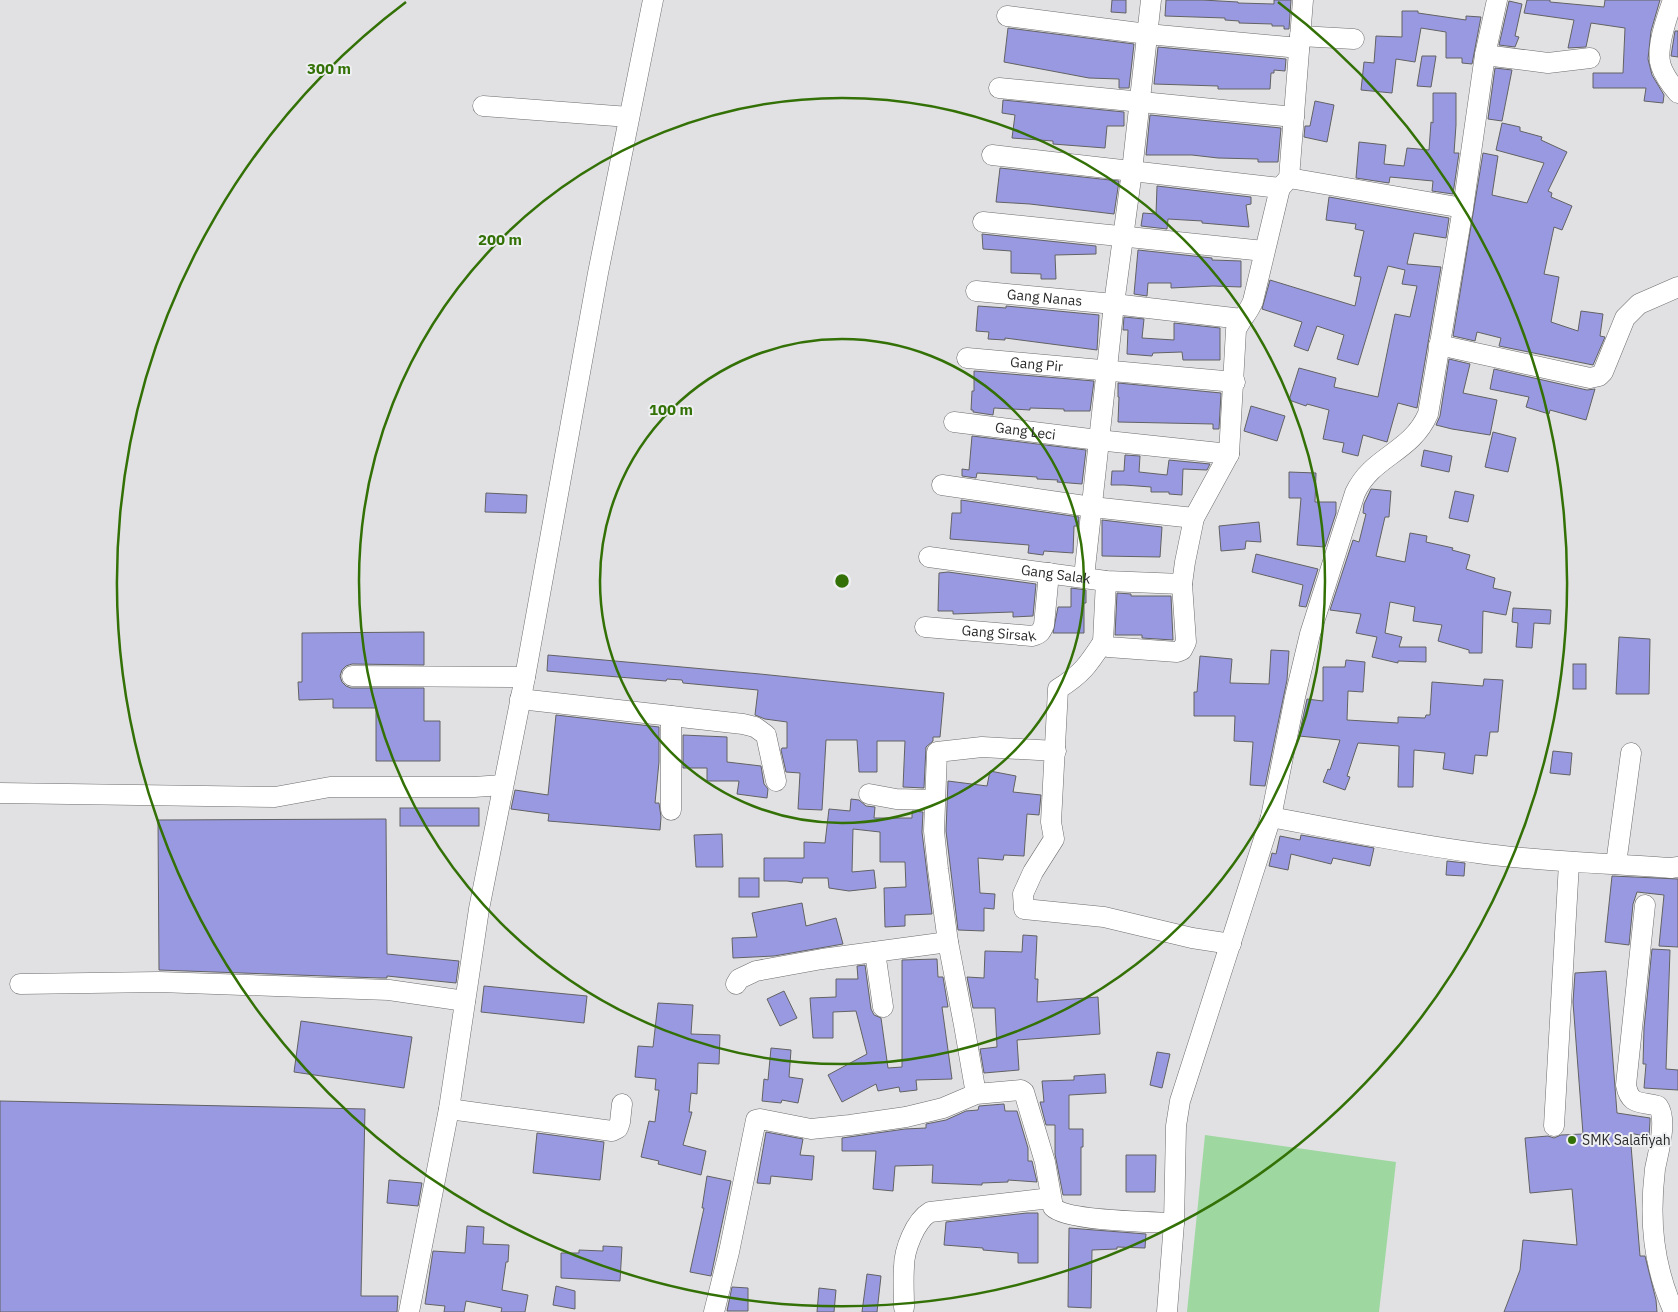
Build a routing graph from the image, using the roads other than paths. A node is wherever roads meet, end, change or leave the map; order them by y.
1 (653, 0) edge
2 (1151, 0) edge
3 (1303, 0) edge
4 (1497, 0) edge
5 (1673, 0) edge
6 (1007, 16) dead end
7 (1147, 34) junction
8 (1354, 39) dead end
9 (1299, 42) junction
10 (1485, 55) junction
11 (1590, 58) dead end
12 (999, 88) dead end
13 (1678, 93) edge
14 (1139, 102) junction
15 (482, 106) dead end
16 (629, 117) junction
17 (1294, 117) junction
18 (992, 155) dead end
19 (1132, 170) junction
20 (1285, 183) junction
21 (1463, 208) junction
22 (983, 222) dead end
23 (1123, 236) junction
24 (1264, 251) junction
25 (1678, 288) edge
26 (976, 291) dead end
27 (1114, 304) junction
28 (1242, 319) junction
29 (1440, 345) junction
30 (967, 358) dead end
31 (1107, 371) junction
32 (1234, 382) junction
33 (954, 422) dead end
34 (1098, 440) junction
35 (1230, 454) junction
36 (942, 485) dead end
37 (1092, 507) junction
38 (1194, 518) junction
39 (929, 557) dead end
40 (1048, 572) junction
41 (1084, 577) junction
42 (1106, 581) junction
43 (1182, 584) junction
44 (925, 626) dead end
45 (1103, 642) junction
46 (352, 676) dead end
47 (525, 677) junction
48 (520, 699) junction
49 (671, 716) junction
50 (1056, 751) junction
51 (1630, 753) dead end
52 (776, 781) dead end
53 (503, 784) junction
54 (0, 793) edge
55 (869, 794) dead end
56 (934, 800) junction
57 (671, 810) dead end
58 (1271, 817) junction
59 (1569, 863) junction
60 (1616, 864) junction
61 (1678, 867) edge
62 (1645, 905) dead end
63 (948, 942) junction
64 (1230, 944) junction
65 (875, 952) junction
66 (20, 984) dead end
67 (736, 984) dead end
68 (465, 1001) junction
69 (883, 1008) dead end
70 (976, 1094) junction
71 (622, 1104) dead end
72 (449, 1109) junction
73 (1554, 1126) dead end
74 (1052, 1198) junction
75 (1174, 1223) junction
76 (904, 1307) dead end
77 (409, 1312) edge
78 (714, 1312) edge
79 (1167, 1312) edge
80 (1674, 1312) edge

1 - 16 street
2 - 7 street
3 - 9 street
4 - 10 street
5 - 13 street
6 - 7 street
7 - 9 street
7 - 14 street
8 - 9 street
9 - 17 street
10 - 11 street
10 - 21 street
12 - 14 street
14 - 17 street
14 - 19 street
15 - 16 street
16 - 47 street
17 - 20 street
18 - 19 street
19 - 20 street
19 - 23 street
20 - 21 street
20 - 24 street
21 - 29 street
22 - 23 street
23 - 24 street
23 - 27 street
24 - 28 street
25 - 29 street
26 - 27 street, Gang Nanas
27 - 28 street, Gang Nanas
27 - 31 street
28 - 32 street
29 - 58 street
30 - 31 street, Gang Pir
31 - 32 street, Gang Pir
31 - 34 street
32 - 35 street
33 - 34 street, Gang Leci
34 - 35 street, Gang Leci
34 - 37 street
35 - 38 street
36 - 37 street
37 - 38 street
37 - 41 street
38 - 43 street
39 - 40 street, Gang Salak
40 - 41 street, Gang Salak
40 - 44 street, Gang Sirsak
41 - 42 street, Gang Salak
42 - 43 street, Gang Salak
42 - 45 street
43 - 45 street
45 - 50 street
46 - 47 street
47 - 48 street
48 - 49 street
48 - 53 street
49 - 52 street
49 - 57 street
50 - 56 street
50 - 64 street
51 - 60 street
53 - 54 street
53 - 68 street
55 - 56 street
56 - 63 street
58 - 59 street
58 - 64 street
59 - 60 street
59 - 73 street
60 - 61 street
62 - 80 street
63 - 65 street
63 - 70 street
64 - 75 street
65 - 67 street
65 - 69 street
66 - 68 street
68 - 72 street
70 - 74 street
70 - 78 street
71 - 72 street
72 - 77 street
74 - 75 street
74 - 76 street
75 - 79 street

